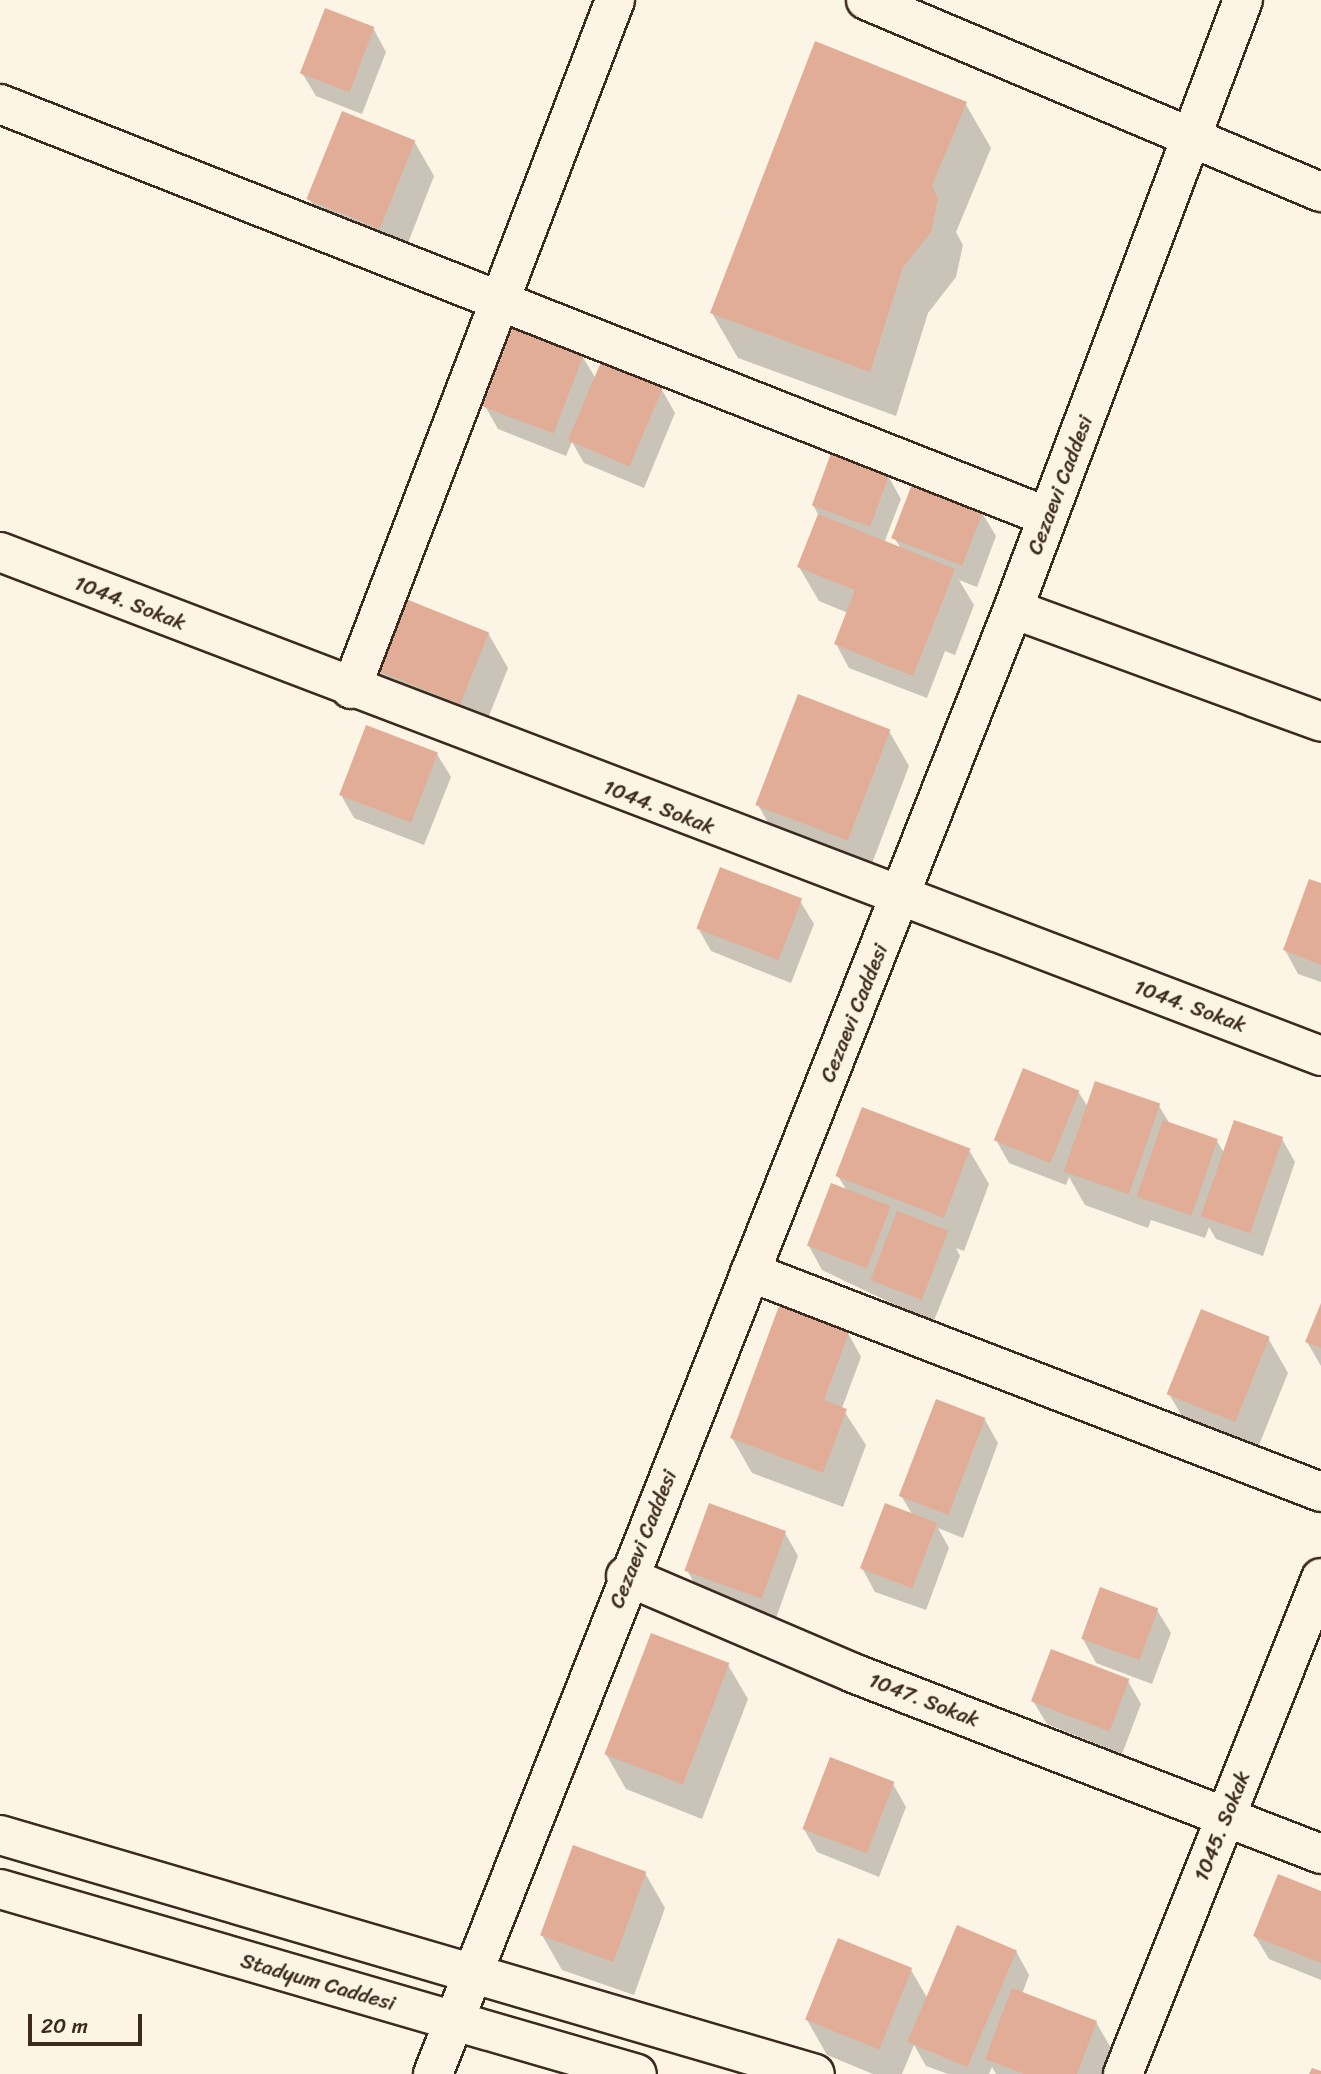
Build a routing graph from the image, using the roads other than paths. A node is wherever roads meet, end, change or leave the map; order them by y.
1 (615, 0) edge
2 (866, 0) edge
3 (1243, 0) edge
4 (0, 104) edge
5 (1190, 140) junction
6 (1321, 192) edge
7 (498, 299) junction
8 (1048, 517) junction
9 (0, 552) edge
10 (1013, 609) junction
11 (351, 689) junction
12 (1321, 722) edge
13 (899, 898) junction
14 (1321, 1056) edge
15 (750, 1272) junction
16 (1321, 1492) edge
17 (626, 1576) junction
18 (1321, 1578) edge
19 (1225, 1817) junction
20 (0, 1835) edge
21 (1317, 1843) edge
22 (0, 1889) edge
23 (474, 1974) junction
24 (454, 2021) junction
25 (433, 2074) edge
26 (637, 2074) edge
27 (815, 2074) edge
28 (1123, 2074) edge

1 - 7 street
2 - 5 street
3 - 5 street, Cezaevi Caddesi
4 - 7 street
5 - 6 street
5 - 8 street, Cezaevi Caddesi
7 - 8 street
7 - 11 street
8 - 10 street, Cezaevi Caddesi
9 - 11 street, 1044. Sokak
10 - 12 street
10 - 13 street, Cezaevi Caddesi
11 - 13 street, 1044. Sokak
13 - 14 street, 1044. Sokak
13 - 15 street, Cezaevi Caddesi
15 - 16 street
15 - 17 street, Cezaevi Caddesi
17 - 19 street, 1047. Sokak
17 - 23 street, Cezaevi Caddesi
18 - 19 street, 1045. Sokak
19 - 21 street, 1047. Sokak
19 - 28 street, 1045. Sokak
20 - 23 street
22 - 24 street, Stadyum Caddesi
23 - 24 street, Cezaevi Caddesi
23 - 27 street
24 - 25 street, Cezaevi Caddesi
24 - 26 street, Stadyum Caddesi

